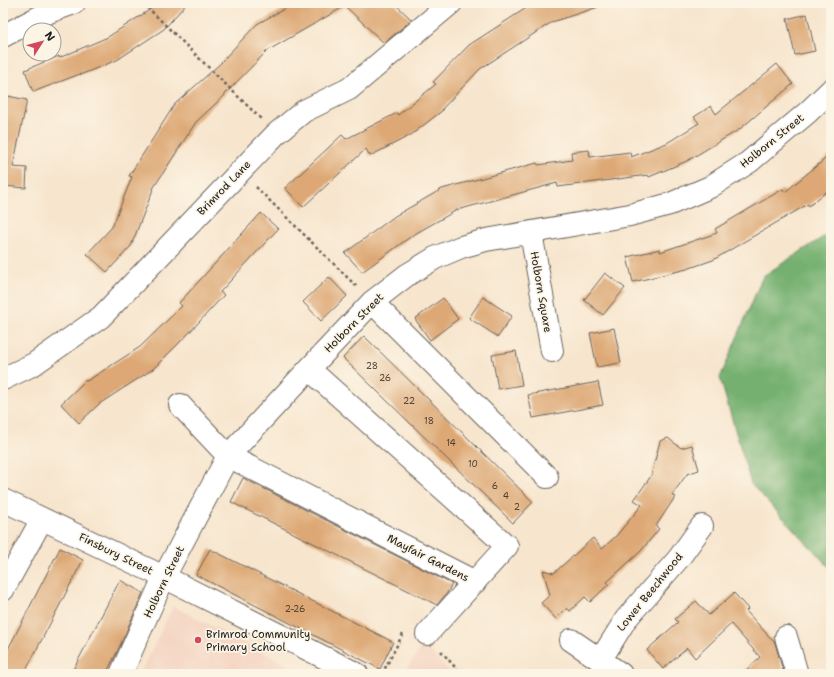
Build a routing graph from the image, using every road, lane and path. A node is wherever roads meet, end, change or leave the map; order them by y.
1 (74, 3) edge
2 (143, 3) edge
3 (451, 3) edge
4 (40, 8) edge
5 (3, 36) edge
6 (831, 90) edge
7 (276, 134) junction
8 (240, 171) junction
9 (531, 234) junction
10 (372, 302) junction
11 (552, 352) dead end
12 (308, 368) junction
13 (3, 379) edge
14 (180, 405) dead end
15 (228, 456) junction
16 (547, 477) dead end
17 (3, 500) edge
18 (42, 519) junction
19 (702, 526) dead end
20 (164, 577) junction
21 (475, 582) junction
22 (3, 590) edge
23 (427, 634) junction
24 (786, 636) dead end
25 (571, 640) dead end
26 (601, 659) junction
27 (124, 668) edge
28 (357, 674) edge
29 (382, 674) edge
30 (461, 674) edge
31 (620, 674) edge
32 (797, 674) edge

1 - 4 street
2 - 7 path
3 - 7 street, Brimrod Lane
4 - 5 street
6 - 9 street, Holborn Street
7 - 8 street, Brimrod Lane
8 - 10 path
8 - 13 street, Brimrod Lane
9 - 10 street, Holborn Street
9 - 11 street, Holborn Square
10 - 12 street, Holborn Street
10 - 16 street
12 - 15 street, Holborn Street
12 - 21 street, Mayfair Gardens
14 - 15 street, Mayfair Gardens
15 - 20 street, Holborn Street
15 - 21 street, Mayfair Gardens
17 - 18 street, Finsbury Street
18 - 20 street, Finsbury Street
18 - 22 street
19 - 26 street, Lower Beechwood
20 - 27 street, Holborn Street
20 - 28 street, Finsbury Street
21 - 23 street
23 - 29 path
23 - 30 path
24 - 32 street
25 - 26 street
26 - 31 street

